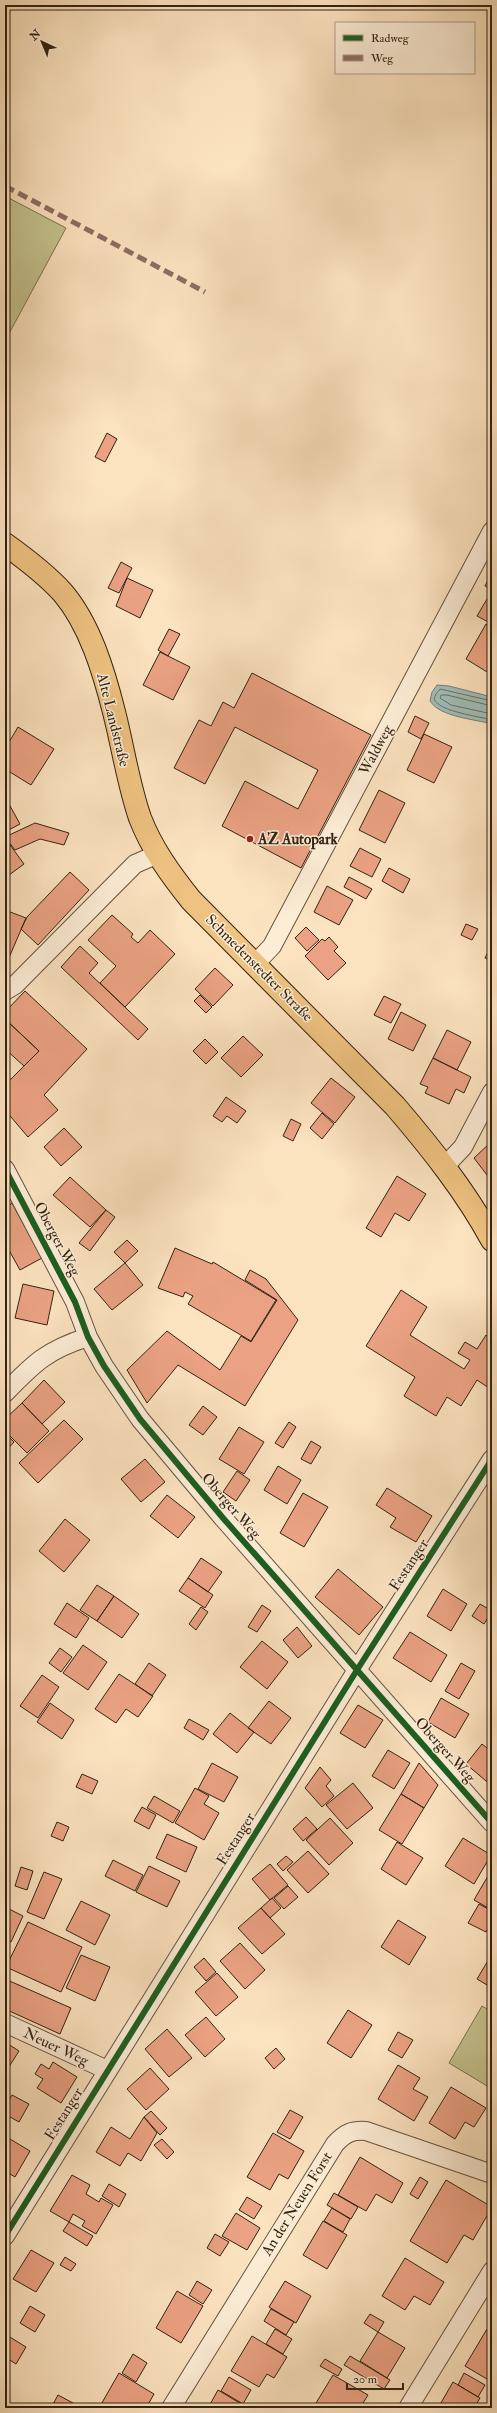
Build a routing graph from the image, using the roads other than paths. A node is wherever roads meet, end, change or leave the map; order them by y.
1 (492, 531) edge
2 (5, 544) edge
3 (158, 854) junction
4 (255, 964) junction
5 (5, 991) edge
6 (492, 1092) edge
7 (444, 1168) junction
8 (5, 1169) edge
9 (492, 1240) edge
10 (88, 1337) junction
11 (5, 1394) edge
12 (492, 1459) edge
13 (357, 1670) junction
14 (492, 1823) edge
15 (5, 2023) edge
16 (107, 2070) junction
17 (492, 2174) edge
18 (5, 2236) edge
19 (492, 2271) edge
20 (171, 2408) edge
21 (408, 2408) edge

1 - 4 street, Waldweg
2 - 3 main road, Alte Landstraße
3 - 4 main road, Schmedenstedter Straße
3 - 5 street
4 - 7 main road, Schmedenstedter Straße
6 - 7 street
7 - 9 main road, Schmedenstedter Straße
8 - 10 street, Oberger Weg
10 - 11 street
10 - 13 street, Oberger Weg
12 - 13 street, Festanger
13 - 14 street, Oberger Weg
13 - 16 street, Festanger
15 - 16 street, Neuer Weg
16 - 18 street, Festanger
17 - 20 street, An der Neuen Forst
19 - 21 street

